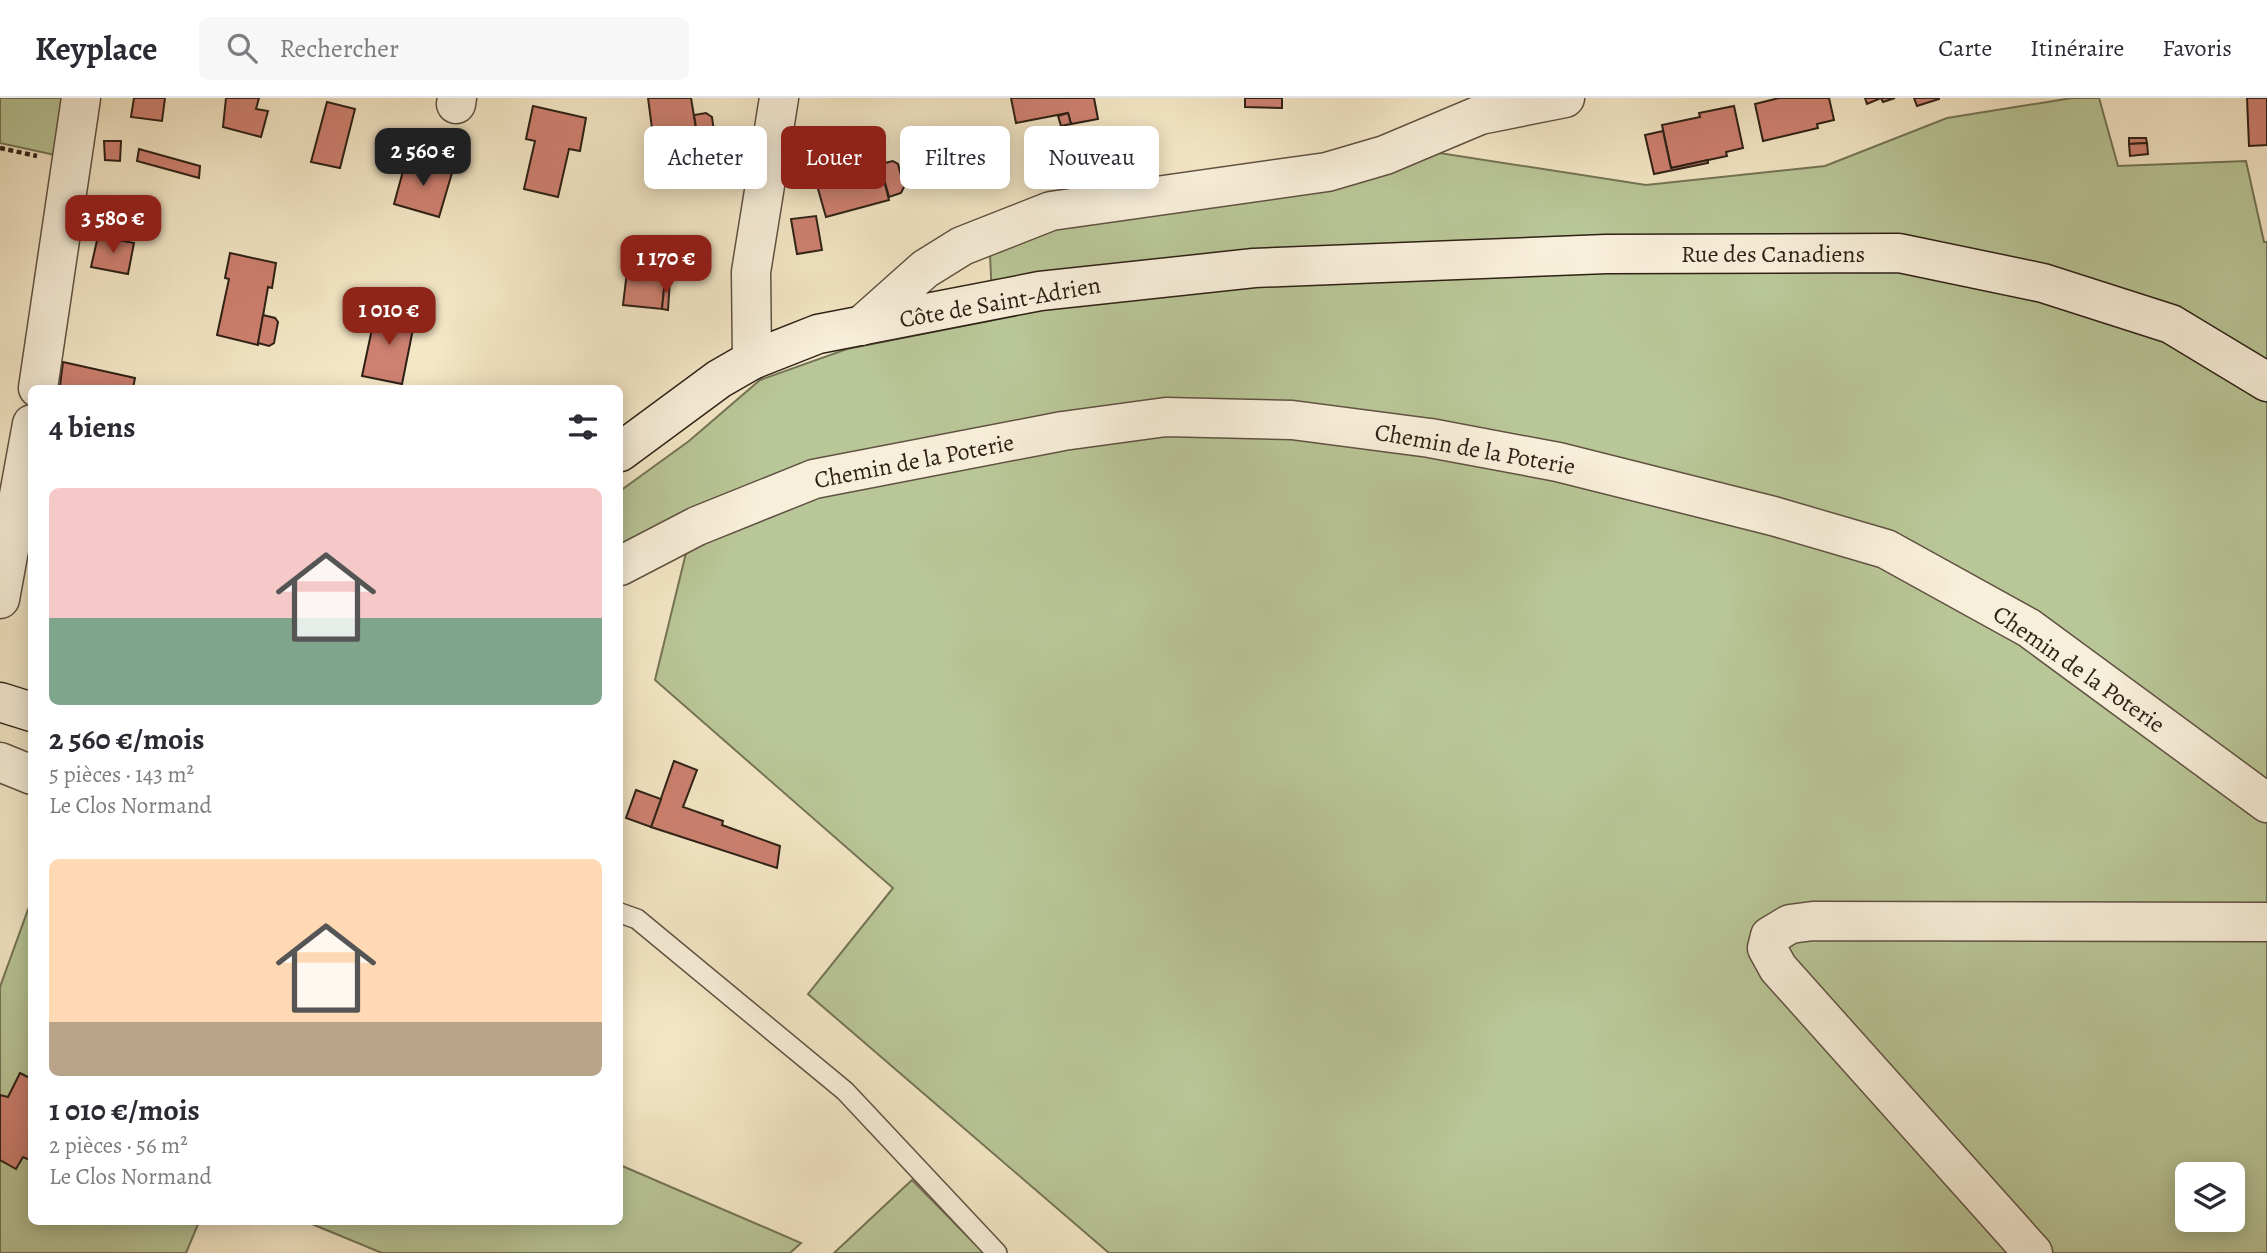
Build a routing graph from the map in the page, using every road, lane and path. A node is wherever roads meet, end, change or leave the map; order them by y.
1 (81, 98) edge
2 (779, 98) edge
3 (1565, 98) edge
4 (1254, 268) joint
5 (860, 326) junction
6 (752, 360) junction
7 (2267, 382) edge
8 (38, 385) edge
9 (28, 446) edge
10 (623, 450) edge
11 (623, 564) edge
12 (0, 599) edge
13 (0, 702) edge
14 (28, 711) edge
15 (0, 762) edge
16 (28, 773) edge
17 (2267, 803) edge
18 (623, 914) edge
19 (2267, 922) edge
20 (997, 1253) edge
21 (2034, 1253) edge

1 - 8 street
2 - 6 street
3 - 5 street
4 - 5 street, Côte de Saint-Adrien
4 - 7 street, Rue des Canadiens
5 - 6 street, Côte de Saint-Adrien
6 - 10 street
9 - 12 street
11 - 17 street, Chemin de la Poterie
13 - 14 street
15 - 16 street
18 - 20 lane
19 - 21 street

